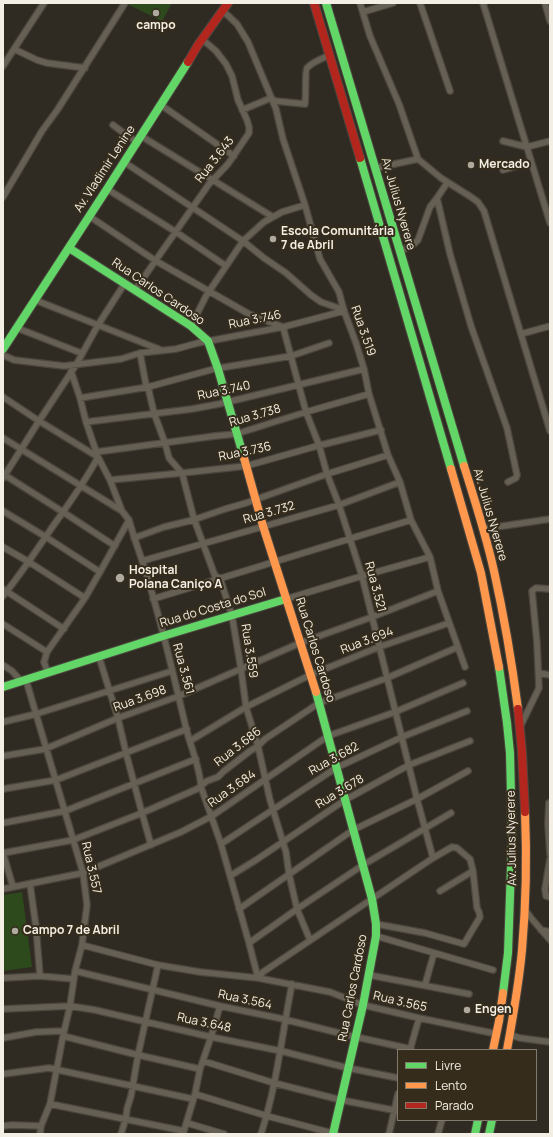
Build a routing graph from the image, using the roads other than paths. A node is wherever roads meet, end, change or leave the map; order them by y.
1 (44, 3) edge
2 (125, 3) edge
3 (228, 3) edge
4 (314, 3) edge
5 (326, 3) edge
6 (360, 3) edge
7 (393, 3) edge
8 (420, 3) edge
9 (482, 3) edge
10 (545, 3) edge
11 (223, 11) junction
12 (363, 12) junction
13 (550, 21) edge
14 (202, 39) junction
15 (14, 49) junction
16 (330, 55) junction
17 (3, 66) edge
18 (85, 68) junction
19 (450, 91) dead end
20 (271, 98) junction
21 (161, 105) junction
22 (242, 110) junction
23 (113, 125) dead end
24 (139, 139) junction
25 (503, 141) dead end
26 (550, 141) edge
27 (528, 147) junction
28 (234, 156) junction
29 (418, 159) junction
30 (124, 162) junction
31 (531, 162) junction
32 (376, 168) junction
33 (503, 170) dead end
34 (213, 180) junction
35 (447, 183) junction
36 (107, 189) junction
37 (3, 197) edge
38 (437, 198) junction
39 (305, 205) junction
40 (194, 207) junction
41 (89, 216) junction
42 (273, 217) junction
43 (550, 223) edge
44 (176, 232) junction
45 (243, 241) junction
46 (69, 248) junction
47 (400, 251) junction
48 (156, 261) junction
49 (404, 265) junction
50 (226, 266) junction
51 (392, 269) junction
52 (125, 283) junction
53 (136, 290) junction
54 (209, 291) junction
55 (35, 300) junction
56 (344, 310) junction
57 (98, 325) junction
58 (191, 326) junction
59 (283, 326) junction
60 (550, 326) edge
61 (16, 328) junction
62 (521, 334) junction
63 (208, 341) junction
64 (328, 343) dead end
65 (3, 349) edge
66 (162, 350) junction
67 (82, 353) junction
68 (140, 353) junction
69 (3, 355) edge
70 (292, 356) junction
71 (76, 365) junction
72 (364, 368) junction
73 (218, 369) junction
74 (71, 371) junction
75 (298, 385) junction
76 (148, 387) junction
77 (369, 394) junction
78 (3, 397) edge
79 (80, 398) junction
80 (227, 402) junction
81 (306, 412) junction
82 (154, 413) junction
83 (39, 421) junction
84 (86, 422) junction
85 (381, 430) junction
86 (550, 431) edge
87 (236, 434) junction
88 (3, 438) edge
89 (165, 443) junction
90 (319, 445) junction
91 (21, 449) junction
92 (97, 454) junction
93 (388, 455) junction
94 (246, 466) junction
95 (182, 474) junction
96 (327, 474) junction
97 (4, 476) edge
98 (110, 480) junction
99 (400, 482) junction
100 (508, 482) dead end
101 (80, 485) junction
102 (256, 500) junction
103 (339, 505) junction
104 (3, 511) edge
105 (122, 511) junction
106 (63, 512) junction
107 (194, 519) junction
108 (550, 519) edge
109 (129, 520) junction
110 (411, 520) junction
111 (263, 526) junction
112 (483, 529) junction
113 (46, 537) junction
114 (134, 538) junction
115 (349, 539) junction
116 (204, 544) junction
117 (115, 546) junction
118 (3, 547) edge
119 (430, 557) junction
120 (142, 561) junction
121 (29, 562) junction
122 (274, 562) junction
123 (100, 572) junction
124 (362, 576) junction
125 (220, 578) junction
126 (550, 589) edge
127 (438, 591) junction
128 (4, 592) edge
129 (85, 598) junction
130 (153, 599) junction
131 (286, 599) junction
132 (232, 616) junction
133 (372, 617) junction
134 (449, 623) junction
135 (3, 624) edge
136 (64, 629) junction
137 (163, 636) junction
138 (300, 643) junction
139 (379, 647) junction
140 (458, 647) junction
141 (47, 652) junction
142 (99, 657) junction
143 (3, 665) edge
144 (465, 667) dead end
145 (241, 669) junction
146 (172, 671) junction
147 (48, 673) junction
148 (539, 673) junction
149 (310, 675) junction
150 (550, 675) edge
151 (387, 678) junction
152 (24, 681) junction
153 (463, 683) dead end
154 (3, 687) edge
155 (110, 690) junction
156 (179, 696) junction
157 (319, 703) junction
158 (246, 708) junction
159 (467, 711) dead end
160 (395, 712) junction
161 (36, 714) junction
162 (118, 718) junction
163 (3, 722) edge
164 (520, 727) junction
165 (187, 729) junction
166 (328, 736) junction
167 (402, 737) junction
168 (190, 741) junction
169 (470, 741) dead end
170 (258, 746) junction
171 (45, 749) junction
172 (126, 753) junction
173 (3, 756) edge
174 (196, 759) junction
175 (409, 765) junction
176 (336, 768) junction
177 (468, 771) dead end
178 (265, 779) junction
179 (56, 780) junction
180 (134, 783) junction
181 (200, 787) junction
182 (3, 789) edge
183 (417, 799) junction
184 (345, 800) junction
185 (549, 803) edge
186 (273, 810) junction
187 (65, 811) junction
188 (549, 812) edge
189 (142, 813) junction
190 (451, 813) dead end
191 (212, 816) junction
192 (3, 823) edge
193 (425, 828) junction
194 (353, 830) junction
195 (73, 840) junction
196 (283, 842) junction
197 (221, 844) junction
198 (152, 845) junction
199 (3, 853) edge
200 (550, 854) edge
201 (433, 858) junction
202 (550, 859) edge
203 (363, 864) junction
204 (473, 871) junction
205 (83, 873) junction
206 (289, 874) junction
207 (230, 876) junction
208 (30, 884) junction
209 (13, 887) junction
210 (3, 889) edge
211 (440, 891) dead end
212 (550, 897) edge
213 (372, 899) junction
214 (525, 908) junction
215 (239, 909) junction
216 (297, 909) junction
217 (376, 924) junction
218 (541, 930) junction
219 (550, 932) edge
220 (376, 936) junction
221 (310, 940) junction
222 (550, 940) edge
223 (249, 943) junction
224 (82, 945) junction
225 (434, 953) junction
226 (158, 965) junction
227 (493, 970) dead end
228 (75, 971) junction
229 (369, 975) junction
230 (40, 976) junction
231 (3, 978) edge
232 (258, 978) junction
233 (74, 979) junction
234 (292, 984) junction
235 (425, 985) junction
236 (153, 989) junction
237 (468, 994) dead end
238 (363, 1005) junction
239 (70, 1006) junction
240 (220, 1006) junction
241 (3, 1009) edge
242 (419, 1018) junction
243 (285, 1020) junction
244 (499, 1021) junction
245 (146, 1022) junction
246 (512, 1022) junction
247 (64, 1033) junction
248 (497, 1034) junction
249 (510, 1034) junction
250 (212, 1037) junction
251 (355, 1037) junction
252 (3, 1038) edge
253 (550, 1042) edge
254 (410, 1049) edge
255 (493, 1049) edge
256 (507, 1049) edge
257 (281, 1051) junction
258 (138, 1055) junction
259 (203, 1061) junction
260 (348, 1068) junction
261 (200, 1069) junction
262 (57, 1070) junction
263 (3, 1074) edge
264 (397, 1078) edge
265 (274, 1083) junction
266 (133, 1086) junction
267 (194, 1097) junction
268 (341, 1100) junction
269 (50, 1104) junction
270 (396, 1110) edge
271 (266, 1116) junction
272 (126, 1118) junction
273 (442, 1121) edge
274 (478, 1121) edge
275 (492, 1121) edge
276 (187, 1123) junction
277 (3, 1126) edge
278 (42, 1126) junction
279 (183, 1132) edge
280 (40, 1134) edge
281 (121, 1134) edge
282 (224, 1134) edge
283 (261, 1134) edge
284 (334, 1134) edge
285 (389, 1134) edge
286 (438, 1134) edge
287 (475, 1134) edge
288 (488, 1134) edge

1 - 15 street
2 - 18 street
3 - 11 main road, Av. Vladimir Lenine
4 - 16 main road, Av. Julius Nyerere
5 - 32 main road, Av. Julius Nyerere
6 - 12 street
7 - 12 street
8 - 19 street
9 - 27 street
10 - 13 street
11 - 14 main road, Av. Vladimir Lenine
11 - 20 street, Rua 3.519
12 - 29 street
14 - 21 main road, Av. Vladimir Lenine
14 - 22 street, Rua 3.643
15 - 17 street
15 - 18 street
16 - 20 street
16 - 51 main road, Av. Julius Nyerere
18 - 37 street
20 - 22 street
20 - 39 street, Rua 3.519
21 - 24 main road, Av. Vladimir Lenine
21 - 28 street
22 - 28 street, Rua 3.643
23 - 24 street
24 - 30 main road, Av. Vladimir Lenine
24 - 34 street
25 - 27 street
26 - 27 street
27 - 31 street
28 - 34 street, Rua 3.643
29 - 32 street
29 - 35 street
30 - 36 main road, Av. Vladimir Lenine
30 - 40 street
31 - 33 street
31 - 43 street
32 - 47 main road, Av. Julius Nyerere
34 - 40 street, Rua 3.643
34 - 42 street
35 - 38 street
35 - 62 street
36 - 41 main road, Av. Vladimir Lenine
36 - 44 street
38 - 47 street
38 - 100 street
39 - 42 street
39 - 56 street, Rua 3.519
40 - 44 street, Rua 3.643
40 - 45 street
41 - 46 main road, Av. Vladimir Lenine
41 - 48 street
42 - 45 street
44 - 48 street, Rua 3.643
44 - 50 street
45 - 50 street
45 - 56 street
46 - 52 main road, Rua Carlos Cardoso
46 - 55 main road, Av. Vladimir Lenine
47 - 49 main road, Av. Julius Nyerere
48 - 53 street, Rua 3.643
48 - 54 street
49 - 51 main road
49 - 112 main road, Av. Julius Nyerere
50 - 54 street
51 - 244 main road, Av. Julius Nyerere
52 - 53 main road, Rua Carlos Cardoso
52 - 57 street
53 - 58 main road, Rua Carlos Cardoso
54 - 58 street
54 - 59 street
55 - 57 street
55 - 61 main road, Av. Vladimir Lenine
56 - 59 street, Rua 3.746
56 - 72 street, Rua 3.519
57 - 66 street
57 - 67 street
58 - 63 main road, Rua Carlos Cardoso
59 - 63 street, Rua 3.746
59 - 70 street, Rua 3.521
60 - 62 street
61 - 65 main road, Av. Vladimir Lenine
61 - 67 street
62 - 86 street
63 - 66 street, Rua 3.746
63 - 73 main road, Rua Carlos Cardoso
64 - 70 street
66 - 68 street, Rua 3.746
67 - 71 street
68 - 71 street, Rua 3.746
68 - 76 street, Rua 3.559
69 - 71 street, Rua 3.746
70 - 73 street
70 - 75 street, Rua 3.521
71 - 74 street
72 - 75 street, Rua 3.740
72 - 77 street, Rua 3.519
73 - 76 street
73 - 80 main road, Rua Carlos Cardoso
74 - 79 street, Rua 3.561
74 - 83 street
75 - 80 street, Rua 3.740
75 - 81 street, Rua 3.521
76 - 79 street
76 - 82 street, Rua 3.559
77 - 81 street, Rua 3.738
77 - 85 street, Rua 3.519
78 - 83 street
79 - 84 street, Rua 3.561
80 - 82 street, Rua 3.740
80 - 87 main road, Rua Carlos Cardoso
81 - 87 street, Rua 3.738
81 - 90 street, Rua 3.521
82 - 84 street, Rua 3.740
82 - 89 street, Rua 3.559
83 - 91 street
83 - 92 street
84 - 92 street, Rua 3.561
85 - 90 street, Rua 3.736
85 - 93 street, Rua 3.519
87 - 89 street, Rua 3.738
87 - 94 main road, Rua Carlos Cardoso
88 - 91 street
89 - 92 street, Rua 3.738
89 - 95 street, Rua 3.559
90 - 94 street, Rua 3.736
90 - 96 street, Rua 3.521
91 - 97 street
91 - 101 street
92 - 98 street, Rua 3.561
92 - 101 street
93 - 96 street
93 - 99 street, Rua 3.519
94 - 95 street, Rua 3.736
94 - 102 main road, Rua Carlos Cardoso
95 - 98 street, Rua 3.736
95 - 107 street, Rua 3.559
96 - 102 street
96 - 103 street, Rua 3.521
97 - 106 street
98 - 105 street, Rua 3.561
99 - 103 street, Rua 3.732
99 - 110 street, Rua 3.519
101 - 105 street
101 - 106 street
102 - 107 street
102 - 111 main road, Rua Carlos Cardoso
103 - 111 street, Rua 3.732
103 - 115 street, Rua 3.521
104 - 113 street
105 - 109 street, Rua 3.561
106 - 113 street
106 - 117 street
107 - 114 street
107 - 116 street, Rua 3.559
108 - 112 street
109 - 114 street, Rua 3.561
109 - 117 street
110 - 115 street
110 - 119 street, Rua 3.519
111 - 116 street, Rua 3.732
111 - 122 main road, Rua Carlos Cardoso
112 - 164 main road, Av. Julius Nyerere
113 - 121 street
113 - 123 street
114 - 120 street, Rua 3.561
115 - 122 street
115 - 124 street, Rua 3.521
116 - 120 street, Rua 3.732
116 - 125 street, Rua 3.559
117 - 123 street
118 - 121 street
119 - 124 street, Rua do Costa do Sol
119 - 127 street, Rua 3.519
120 - 130 street, Rua 3.561
121 - 128 street
121 - 129 street
122 - 125 street
122 - 131 main road, Rua Carlos Cardoso
123 - 129 street
124 - 131 street, Rua do Costa do Sol
124 - 133 street, Rua 3.521
125 - 130 street
125 - 132 street, Rua 3.559
126 - 148 street
127 - 133 street, Rua 3.698
127 - 134 street, Rua 3.519
128 - 136 street
129 - 136 street
130 - 137 street, Rua 3.561
131 - 132 main road, Rua do Costa do Sol
131 - 138 main road, Rua Carlos Cardoso
132 - 137 main road, Rua do Costa do Sol
132 - 145 street, Rua 3.559
133 - 138 street, Rua 3.698
133 - 139 street, Rua 3.521
134 - 139 street, Rua 3.694
134 - 140 street, Rua 3.519
135 - 141 street
136 - 141 street
137 - 142 main road, Rua do Costa do Sol
137 - 146 street, Rua 3.561
138 - 145 street, Rua 3.698
138 - 149 main road, Rua Carlos Cardoso
139 - 149 street, Rua 3.694
139 - 151 street, Rua 3.521
140 - 144 street, Rua 3.519
140 - 151 street, Rua 3.686
141 - 147 street
142 - 147 main road, Rua do Costa do Sol
142 - 155 street
143 - 152 street
145 - 156 street, Rua 3.698
145 - 158 street, Rua 3.559
146 - 155 street
146 - 156 street, Rua 3.561
147 - 152 main road, Rua do Costa do Sol
148 - 150 street
148 - 164 street
149 - 157 main road, Rua Carlos Cardoso
149 - 158 street, Rua 3.694
151 - 157 street, Rua 3.686
151 - 160 street, Rua 3.521
152 - 154 main road, Rua do Costa do Sol
152 - 161 street, Rua 3.557
153 - 160 street, Rua 3.684
155 - 161 street
155 - 162 street
156 - 162 street, Rua 3.698
156 - 165 street, Rua 3.561
157 - 166 main road, Rua Carlos Cardoso
157 - 170 street, Rua 3.686
158 - 168 street, Rua 3.694
158 - 170 street, Rua 3.559
159 - 167 street, Rua 3.682
160 - 166 street, Rua 3.684
160 - 167 street, Rua 3.521
161 - 163 street
161 - 171 street, Rua 3.557
162 - 171 street, Rua 3.698
162 - 172 street
164 - 214 main road, Av. Julius Nyerere
165 - 168 street, Rua 3.561
165 - 172 street
166 - 176 main road, Rua Carlos Cardoso
166 - 178 street, Rua 3.684
167 - 175 street, Rua 3.521
167 - 176 street, Rua 3.682
168 - 174 street, Rua 3.561
169 - 175 street, Rua 3.678
170 - 178 street, Rua 3.559
170 - 181 street, Rua 3.686
171 - 173 street, Rua 3.698
171 - 179 street, Rua 3.557
172 - 179 street
172 - 180 street
174 - 180 street
174 - 181 street, Rua 3.561
175 - 183 street, Rua 3.521
175 - 184 street, Rua 3.678
176 - 184 main road, Rua Carlos Cardoso
176 - 186 street, Rua 3.682
177 - 183 street
178 - 186 street, Rua 3.559
178 - 191 street, Rua 3.684
179 - 182 street
179 - 187 street, Rua 3.557
180 - 187 street
180 - 189 street
181 - 189 street, Rua 3.686
181 - 191 street, Rua 3.561
183 - 193 street, Rua 3.521
183 - 194 street
184 - 194 main road, Rua Carlos Cardoso
184 - 196 street, Rua 3.678
185 - 188 street
186 - 196 street, Rua 3.559
186 - 197 street, Rua 3.682
187 - 192 street
187 - 195 street, Rua 3.557
188 - 200 street
189 - 195 street, Rua 3.686
189 - 198 street
190 - 193 street
191 - 197 street, Rua 3.561
191 - 198 street, Rua 3.684
193 - 201 street, Rua 3.521
193 - 203 street
194 - 203 main road, Rua Carlos Cardoso
194 - 206 street
195 - 199 street, Rua 3.686
195 - 205 street, Rua 3.557
196 - 206 street, Rua 3.559
196 - 207 street, Rua 3.678
197 - 207 street, Rua 3.561
198 - 205 street, Rua 3.684
199 - 209 street
201 - 204 street
201 - 213 street
202 - 212 street
203 - 213 main road, Rua Carlos Cardoso
203 - 216 street
204 - 211 street
204 - 217 street
205 - 208 street, Rua 3.684
205 - 224 street, Rua 3.557
206 - 215 street
206 - 216 street, Rua 3.559
207 - 215 street, Rua 3.561
208 - 209 street, Rua 3.684
208 - 230 street
209 - 210 street, Rua 3.684
213 - 217 main road, Rua Carlos Cardoso
213 - 221 street
214 - 218 street
214 - 246 main road, Av. Julius Nyerere
215 - 223 street, Rua 3.561
216 - 221 street, Rua 3.559
216 - 223 street
217 - 220 main road, Rua Carlos Cardoso
218 - 219 street
218 - 222 street
220 - 225 street
220 - 229 main road, Rua Carlos Cardoso
221 - 232 street
223 - 232 street, Rua 3.561
224 - 226 street, Rua 3.565
224 - 228 street, Rua 3.557
225 - 227 street
225 - 235 street
226 - 232 street, Rua 3.565
226 - 236 street
228 - 233 street, Rua 3.557
228 - 236 street, Rua 3.564
229 - 235 street
229 - 238 main road, Rua Carlos Cardoso
230 - 231 street
230 - 233 street
232 - 234 street, Rua 3.565
233 - 239 street, Rua 3.557
234 - 238 street, Rua 3.565
234 - 243 street
235 - 237 street
236 - 240 street, Rua 3.564
236 - 245 street
238 - 242 street, Rua 3.565
238 - 251 main road, Rua Carlos Cardoso
239 - 241 street, Rua 3.648
239 - 245 street, Rua 3.648
239 - 247 street, Rua 3.557
240 - 243 street, Rua 3.564
240 - 250 street
242 - 248 street, Rua 3.565
242 - 254 street
243 - 251 street, Rua 3.564
243 - 257 street
244 - 246 main road
244 - 248 main road, Av. Julius Nyerere
245 - 250 street, Rua 3.648
245 - 258 street
246 - 249 main road, Av. Julius Nyerere
247 - 252 street
247 - 258 street
247 - 262 street, Rua 3.557
248 - 255 main road, Av. Julius Nyerere
249 - 253 street
249 - 256 main road, Av. Julius Nyerere
250 - 257 street, Rua 3.648
250 - 259 street
251 - 254 street, Rua 3.564
251 - 260 main road, Rua Carlos Cardoso
257 - 260 street, Rua 3.648
257 - 265 street
258 - 261 street
258 - 266 street
259 - 261 street
259 - 265 street
260 - 264 street, Rua 3.648
260 - 268 main road, Rua Carlos Cardoso
261 - 267 street
262 - 263 street
262 - 266 street
262 - 269 street, Rua 3.557
265 - 268 street
265 - 271 street
266 - 267 street
266 - 272 street
267 - 271 street
267 - 276 street
268 - 270 street
268 - 284 main road, Rua Carlos Cardoso
269 - 272 street
269 - 278 street, Rua 3.557
270 - 285 street
271 - 283 street
271 - 284 street
272 - 279 street
272 - 281 street
273 - 286 street
274 - 287 main road
275 - 288 main road
276 - 279 street
276 - 282 street
277 - 278 street
278 - 280 street, Rua 3.557

